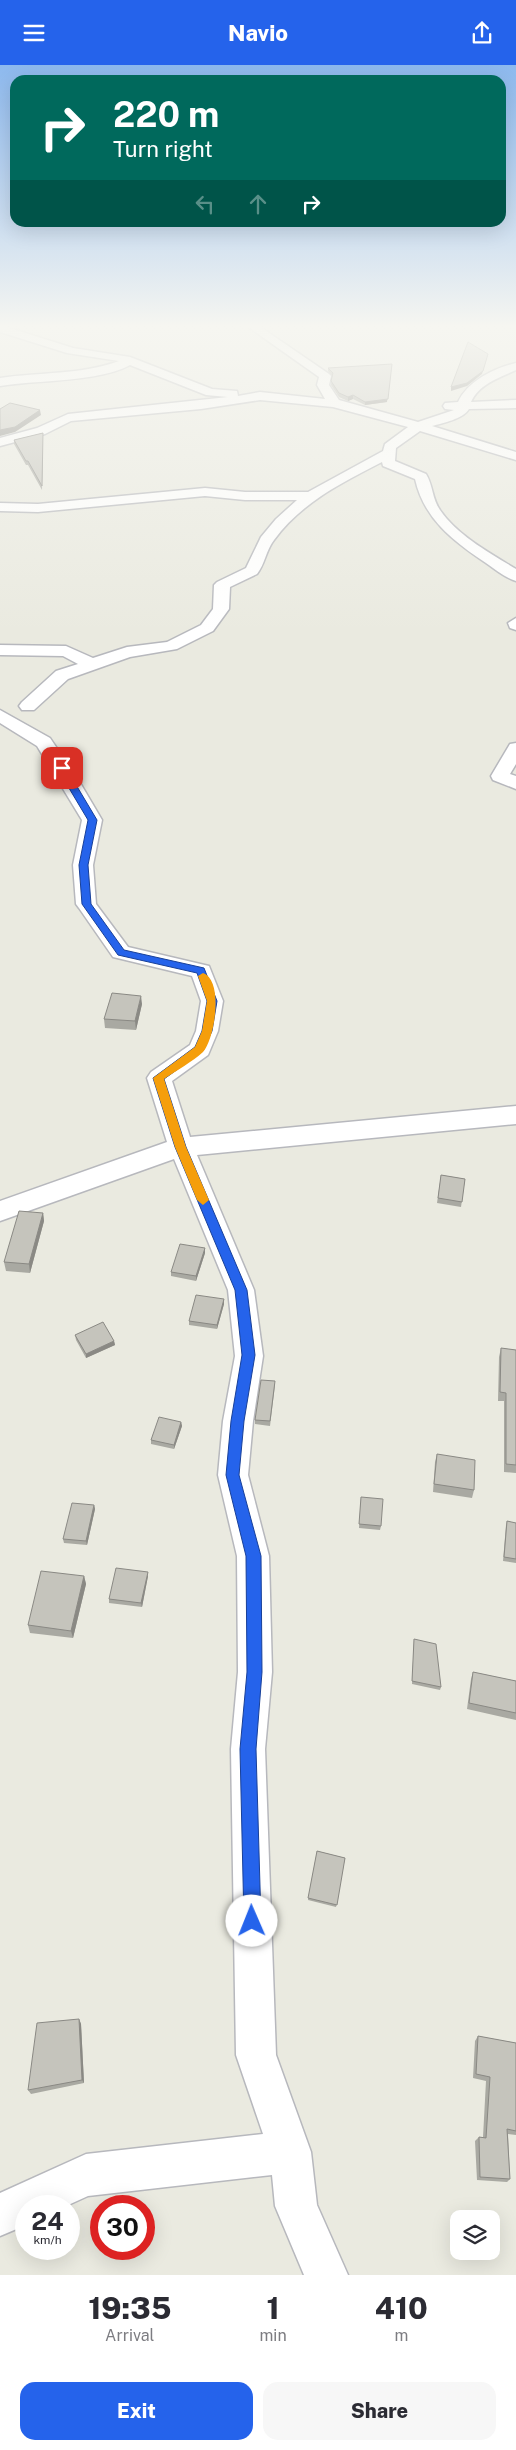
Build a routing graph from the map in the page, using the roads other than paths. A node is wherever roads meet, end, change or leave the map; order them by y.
1 (49, 427) edge
2 (416, 427) edge
3 (422, 427) edge
4 (0, 442) edge
5 (389, 453) junction
6 (516, 456) edge
7 (311, 496) junction
8 (0, 507) edge
9 (516, 576) edge
10 (2, 652) edge
11 (92, 664) junction
12 (28, 706) dead end
13 (0, 715) edge
14 (516, 748) edge
15 (516, 783) edge
16 (516, 1115) edge
17 (181, 1147) junction
18 (0, 1211) edge
19 (290, 2152) junction
20 (0, 2215) edge
21 (326, 2275) edge

1 - 4 street
2 - 5 street
3 - 6 street
5 - 7 street
5 - 9 street
7 - 8 street
7 - 11 street
10 - 11 street
11 - 12 street
13 - 17 street
14 - 15 street
16 - 17 street
17 - 18 street
17 - 19 street
19 - 20 street
19 - 21 street

